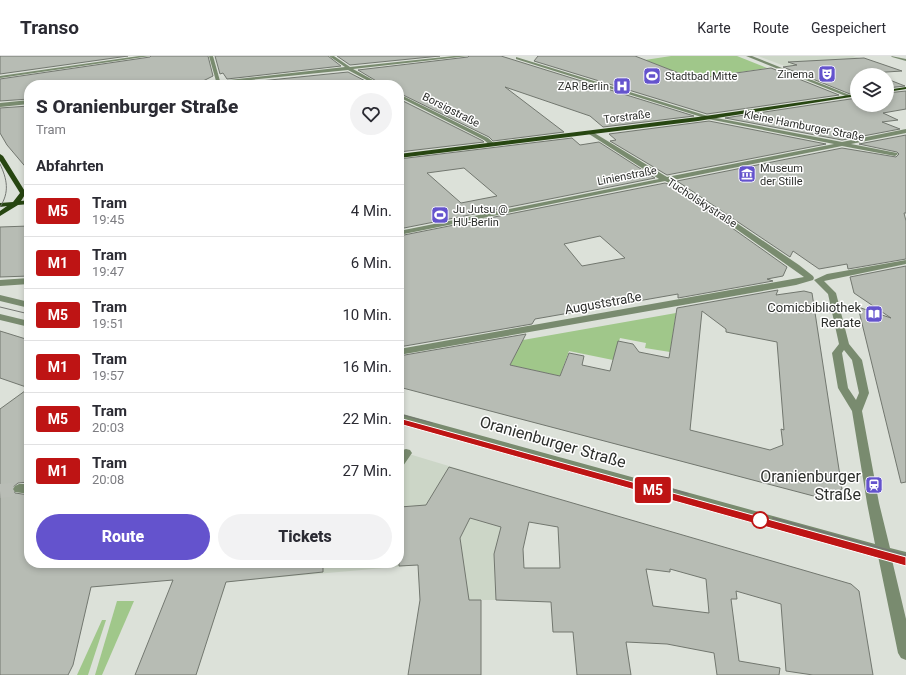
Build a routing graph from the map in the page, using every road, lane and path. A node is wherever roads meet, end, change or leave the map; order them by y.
1 (148, 56) edge
2 (211, 56) edge
3 (332, 56) edge
4 (466, 56) edge
5 (748, 56) edge
6 (893, 56) edge
7 (529, 57) edge
8 (906, 60) edge
9 (348, 68) junction
10 (0, 77) edge
11 (217, 80) edge
12 (250, 80) edge
13 (371, 80) edge
14 (906, 88) edge
15 (894, 90) edge
16 (850, 96) joint
17 (404, 98) edge
18 (24, 103) edge
19 (0, 105) edge
20 (710, 118) junction
21 (906, 132) edge
22 (591, 133) junction
23 (842, 144) junction
24 (492, 145) junction
25 (894, 154) dead end
26 (404, 155) edge
27 (0, 156) edge
28 (666, 179) junction
29 (24, 203) edge
30 (15, 204) junction
31 (0, 205) edge
32 (0, 214) edge
33 (404, 232) edge
34 (906, 262) edge
35 (814, 279) junction
36 (24, 281) edge
37 (0, 282) edge
38 (0, 298) edge
39 (24, 304) edge
40 (0, 317) edge
41 (24, 323) edge
42 (844, 344) junction
43 (404, 351) edge
44 (857, 411) junction
45 (404, 418) edge
46 (406, 453) dead end
47 (404, 456) edge
48 (884, 552) junction
49 (906, 558) edge
50 (906, 653) edge

1 - 10 street
2 - 11 street
3 - 9 street
4 - 9 street
5 - 16 street
6 - 8 street
7 - 20 street, Kleine Hamburger Straße
9 - 12 street
9 - 13 street
14 - 15 main road
16 - 20 main road, Torstraße
17 - 24 street, Borsigstraße
18 - 19 street
20 - 22 main road, Torstraße
20 - 23 street, Kleine Hamburger Straße
21 - 23 street, Linienstraße
22 - 24 main road, Torstraße
22 - 28 street, Tucholskystraße
23 - 25 street, Kleine Hamburger Straße
23 - 28 street, Linienstraße
24 - 26 main road, Torstraße
27 - 30 main road
28 - 33 street, Linienstraße
28 - 35 street, Tucholskystraße
29 - 30 main road
30 - 31 main road
30 - 32 main road
34 - 35 street, Auguststraße
35 - 42 street, Tucholskystraße
35 - 43 street, Auguststraße
36 - 37 street
38 - 39 street
40 - 41 street
42 - 44 street, Tucholskystraße
42 - 44 street, Tucholskystraße
44 - 48 street, Tucholskystraße
45 - 48 street, Oranienburger Straße
46 - 47 street
48 - 49 street, Oranienburger Straße
48 - 50 street, Tucholskystraße

